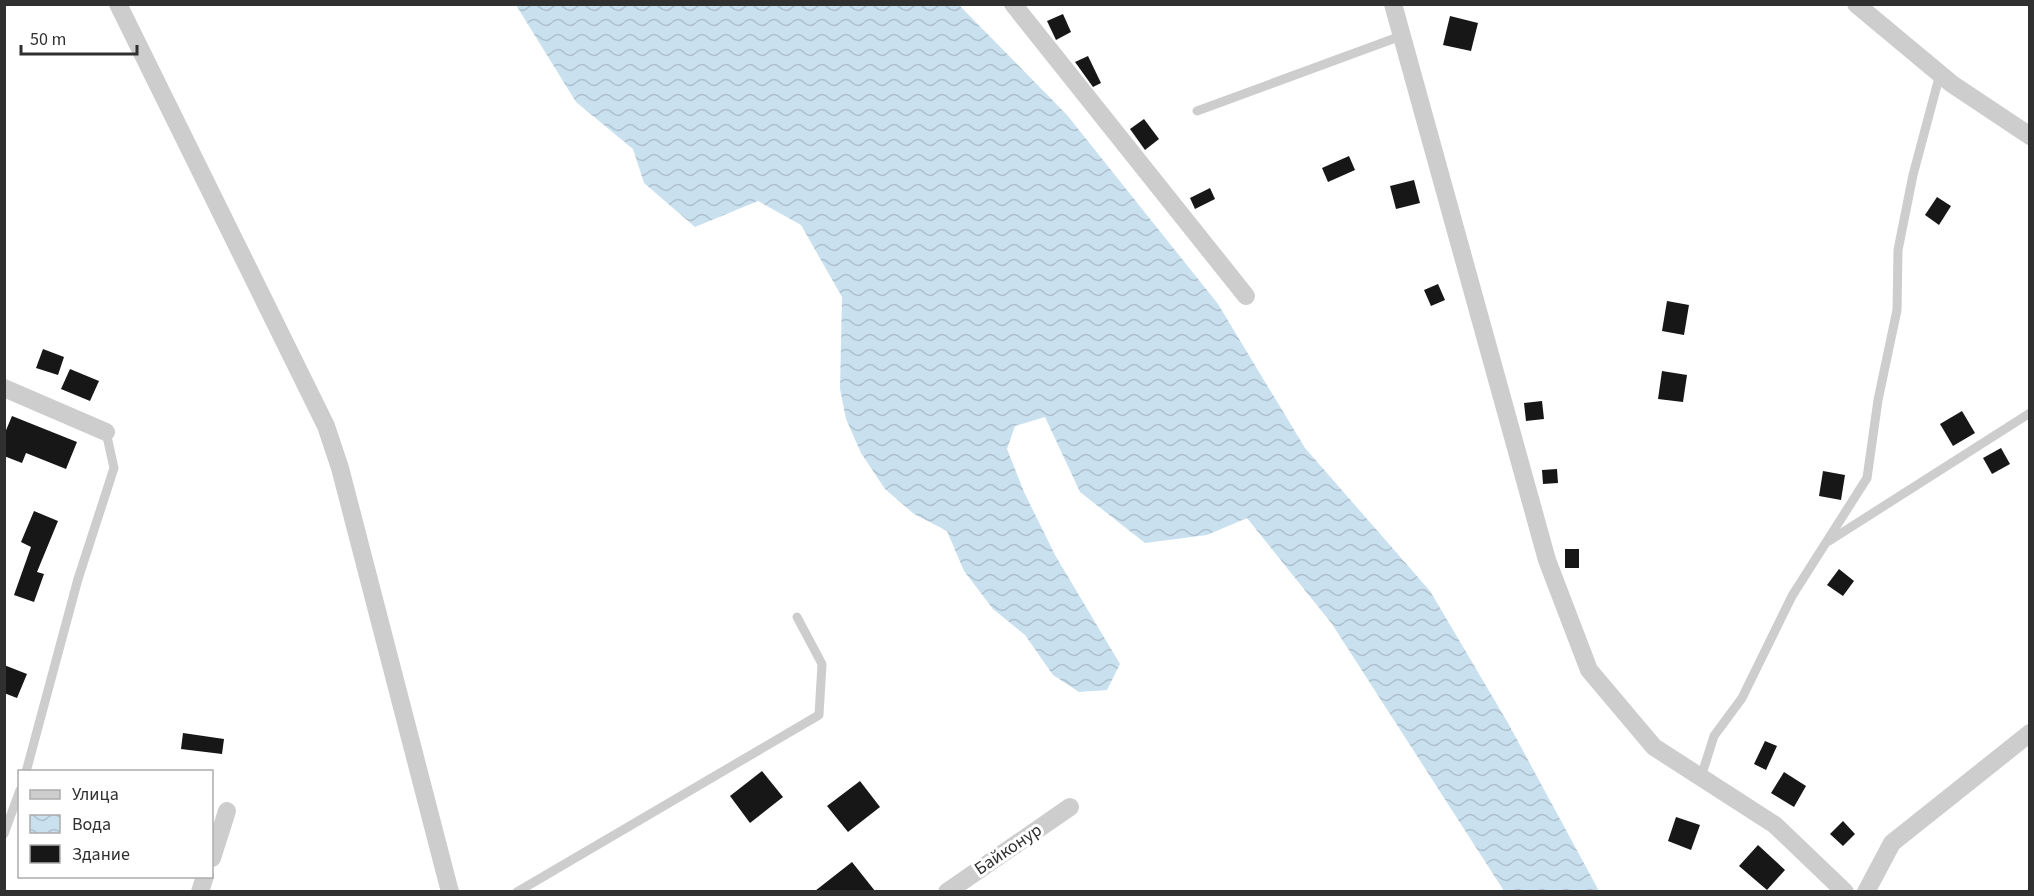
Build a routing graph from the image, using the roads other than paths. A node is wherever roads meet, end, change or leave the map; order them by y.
1 (118, 4) edge
2 (1013, 4) edge
3 (1393, 4) edge
4 (1856, 4) edge
5 (1401, 36) junction
6 (1940, 74) junction
7 (1197, 111) dead end
8 (2030, 136) edge
9 (1246, 296) dead end
10 (4, 388) edge
11 (2030, 413) edge
12 (106, 432) joint
13 (1827, 542) junction
14 (797, 617) dead end
15 (2030, 733) edge
16 (26, 770) edge
17 (1701, 777) junction
18 (18, 796) edge
19 (1070, 807) dead end
20 (227, 810) dead end
21 (4, 834) edge
22 (213, 855) edge
23 (450, 891) edge
24 (517, 891) edge
25 (947, 891) edge
26 (1845, 891) edge
27 (1866, 891) edge

1 - 23 street
2 - 9 street
3 - 5 street
4 - 6 street
5 - 7 lane
5 - 17 street
6 - 8 street
6 - 13 lane
10 - 12 street
11 - 13 lane
12 - 16 lane
13 - 17 lane
14 - 24 lane
15 - 27 street
17 - 26 street
18 - 21 lane
19 - 25 street, Байконур
20 - 22 street

